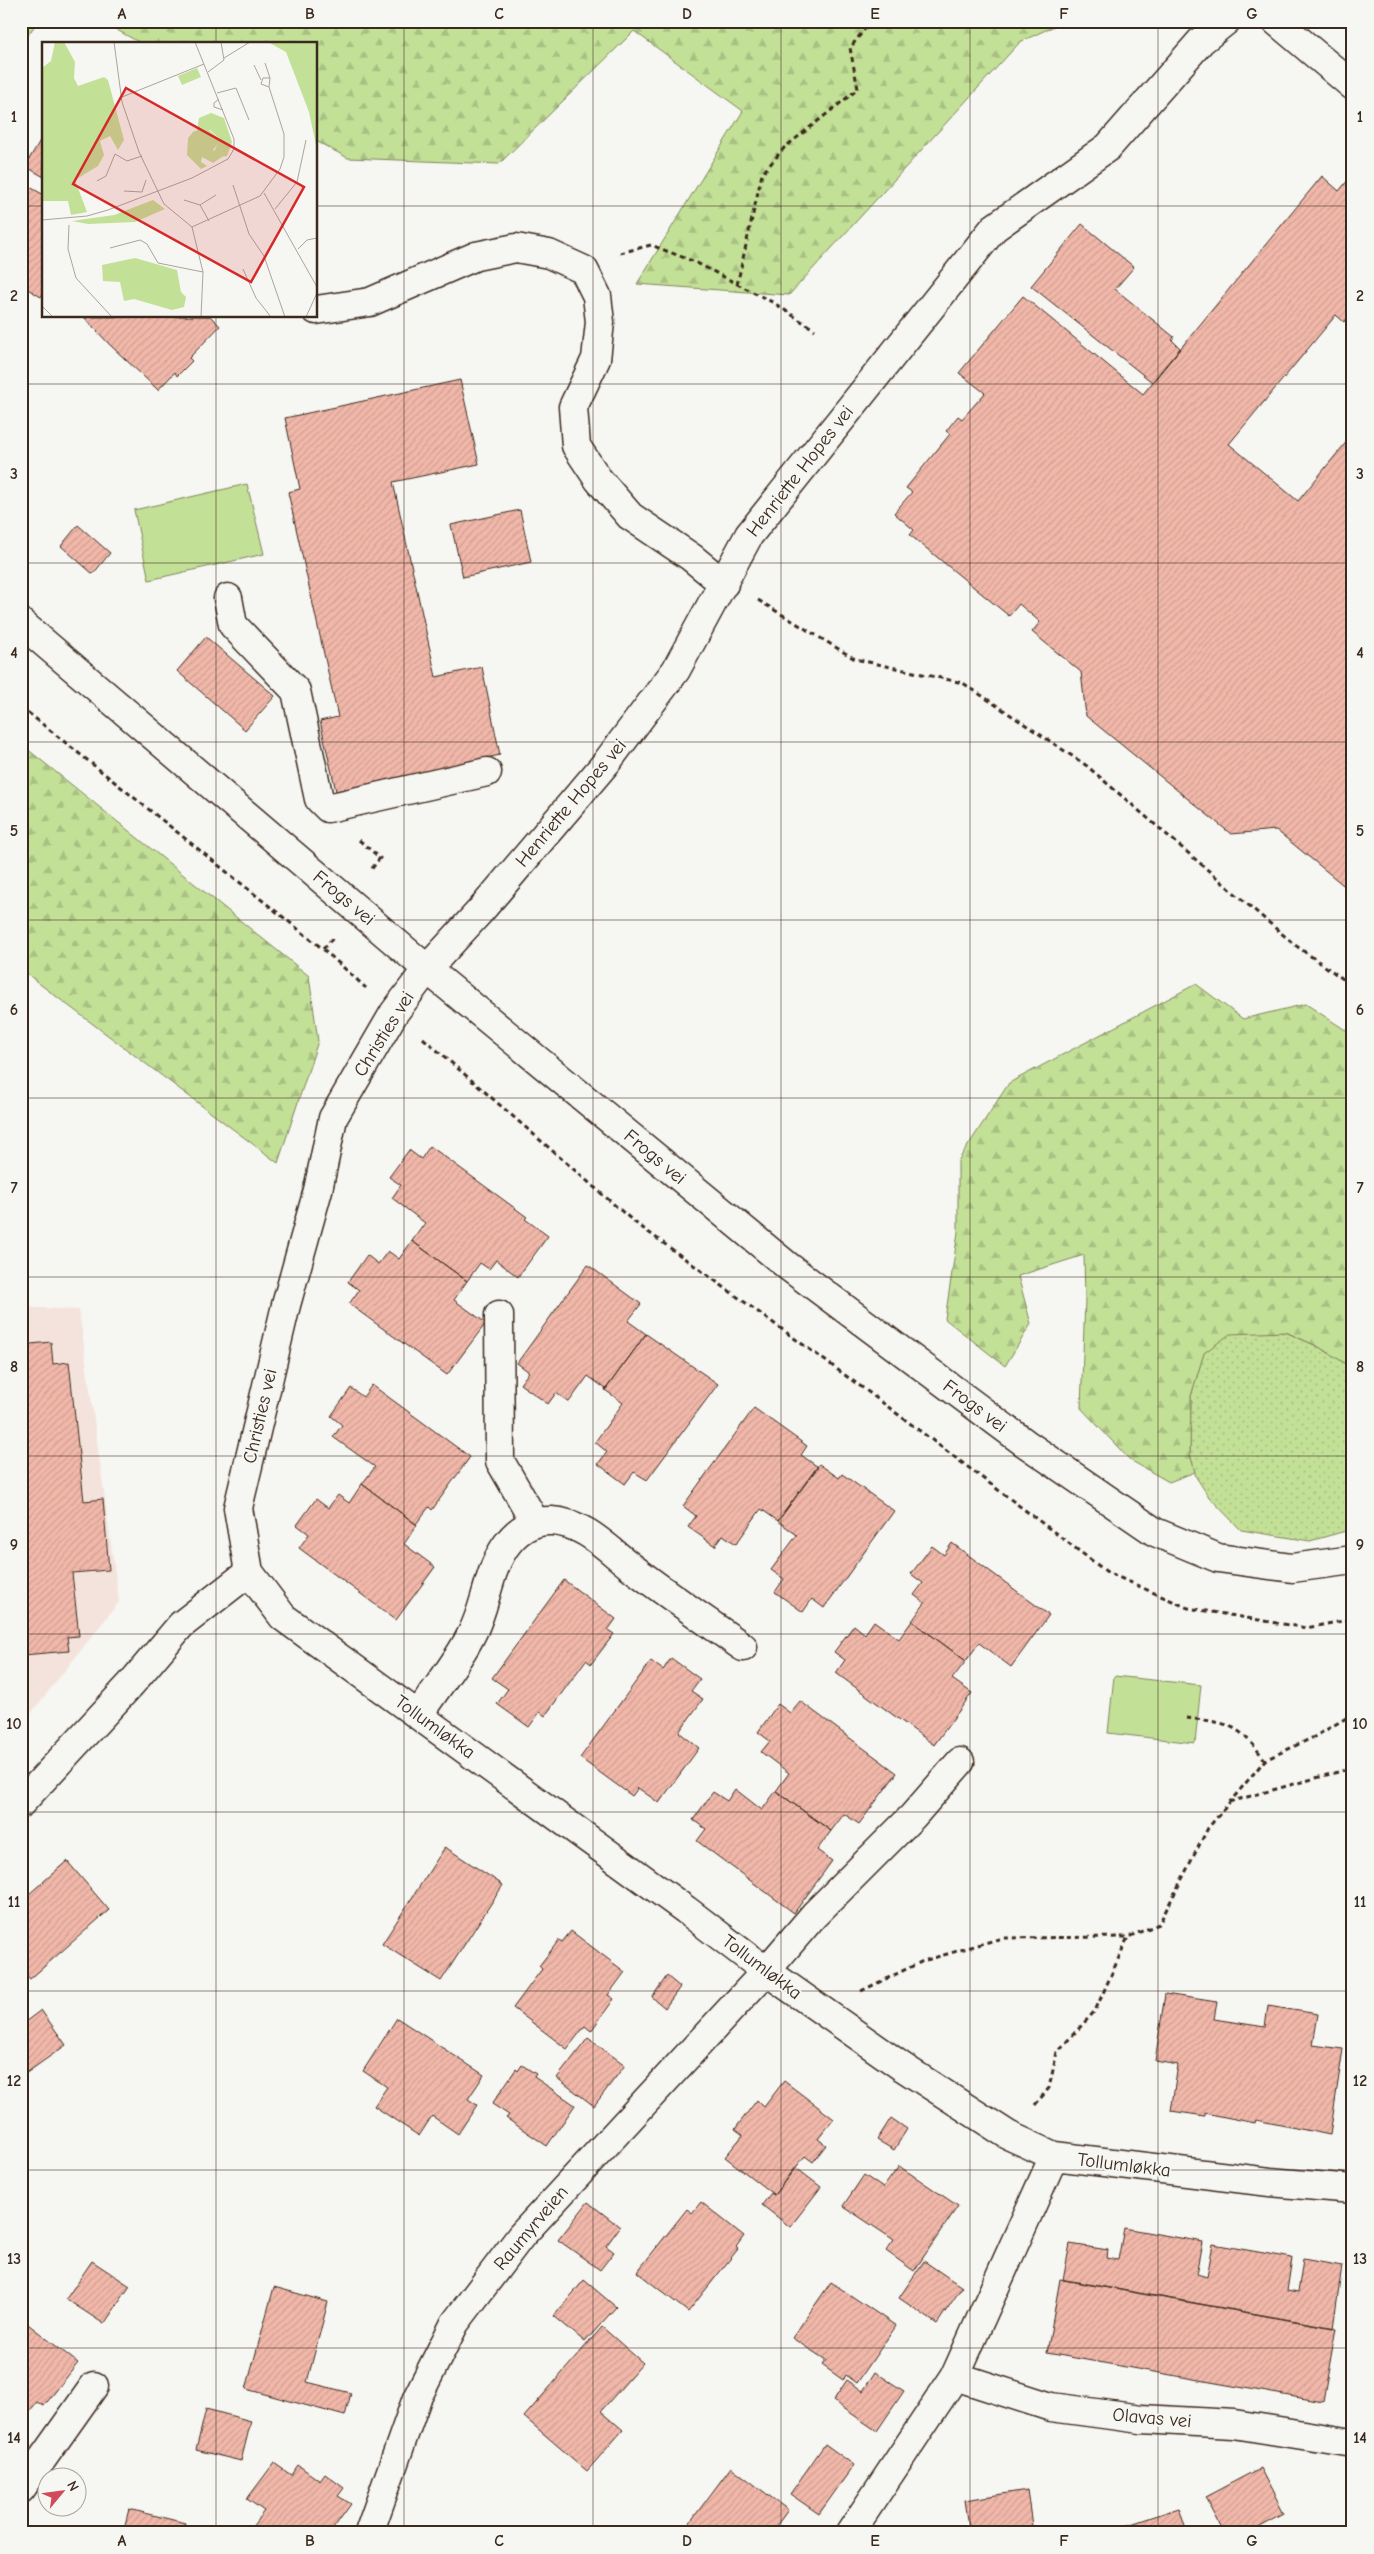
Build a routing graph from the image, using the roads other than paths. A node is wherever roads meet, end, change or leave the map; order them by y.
1 (1226, 21) edge
2 (1276, 21) edge
3 (1353, 86) edge
4 (318, 310) edge
5 (724, 584) junction
6 (228, 598) dead end
7 (21, 623) edge
8 (487, 772) dead end
9 (428, 969) junction
10 (499, 1315) dead end
11 (534, 1522) junction
12 (1353, 1560) edge
13 (249, 1572) junction
14 (743, 1647) dead end
15 (419, 1714) junction
16 (960, 1762) dead end
17 (21, 1803) edge
18 (766, 1971) junction
19 (1054, 2156) junction
20 (1353, 2189) edge
21 (955, 2376) junction
22 (94, 2386) dead end
23 (1353, 2443) edge
24 (21, 2489) edge
25 (369, 2533) edge
26 (850, 2533) edge

1 - 5 street, Henriette Hopes vei
2 - 3 street
4 - 5 street
5 - 9 street, Henriette Hopes vei
6 - 8 street
7 - 9 street, Frogs vei
9 - 12 street, Frogs vei
9 - 13 street, Christies vei
10 - 11 street
11 - 14 street
11 - 15 street
13 - 15 street, Tollumløkka
13 - 17 street
15 - 18 street, Tollumløkka
16 - 18 street, Raumyrveien
18 - 19 street, Tollumløkka
18 - 25 street, Raumyrveien
19 - 20 street, Tollumløkka
19 - 21 street
21 - 23 street, Olavas vei
21 - 26 street
22 - 24 street

